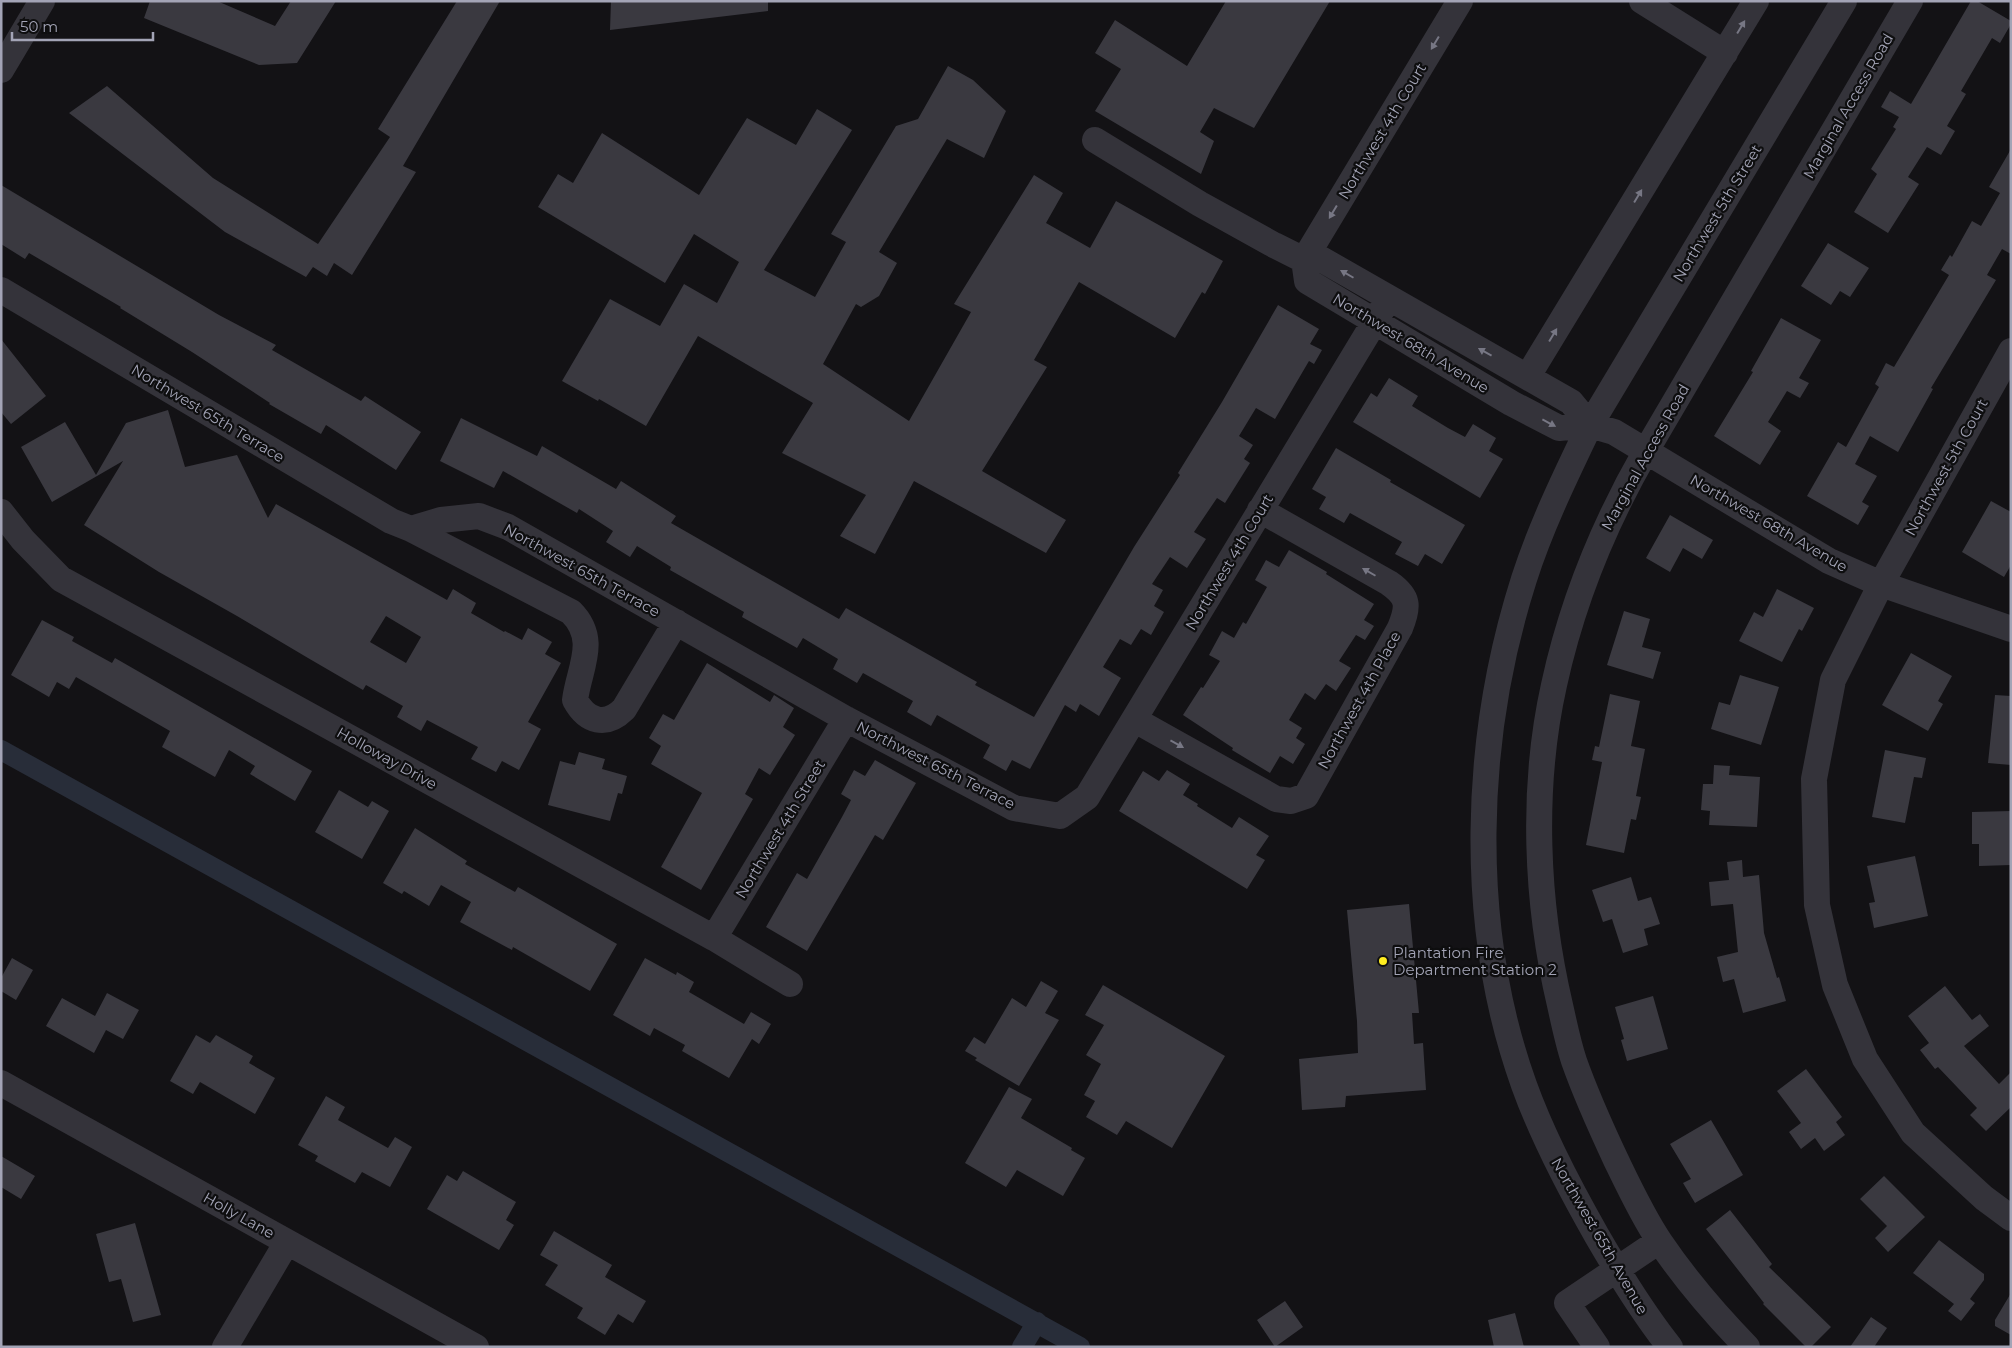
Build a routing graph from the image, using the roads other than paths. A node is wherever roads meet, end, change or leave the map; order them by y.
1 (42, 1) edge
2 (1460, 1) edge
3 (1642, 1) edge
4 (1756, 1) edge
5 (1844, 1) edge
6 (1910, 1) edge
7 (1724, 53) junction
8 (1, 70) edge
9 (1095, 140) dead end
10 (1304, 260) junction
11 (1, 290) edge
12 (1389, 298) junction
13 (1375, 322) junction
14 (2011, 351) edge
15 (1528, 376) junction
16 (1590, 425) junction
17 (1646, 450) junction
18 (1260, 510) junction
19 (1, 512) edge
20 (411, 529) junction
21 (1881, 584) junction
22 (676, 622) junction
23 (2011, 629) edge
24 (846, 719) junction
25 (1135, 720) junction
26 (1060, 816) joint
27 (714, 938) junction
28 (790, 984) dead end
29 (1, 1083) edge
30 (2011, 1218) edge
31 (1659, 1241) junction
32 (287, 1242) junction
33 (1616, 1269) junction
34 (225, 1347) edge
35 (476, 1347) edge
36 (1597, 1347) edge
37 (1670, 1347) edge
38 (1747, 1347) edge

1 - 8 street
2 -> 10 street, Northwest 4th Court
3 - 7 street
7 -> 4 street
5 - 16 street, Northwest 5th Street
6 - 17 street, Marginal Access Road
15 -> 7 street
9 - 10 street, Northwest 68th Avenue
12 -> 10 street, Northwest 68th Avenue
10 - 13 street, Northwest 68th Avenue
11 - 20 street, Northwest 65th Terrace
12 - 13 street, Northwest 4th Court
15 -> 12 street, Northwest 68th Avenue
13 -> 16 street, Northwest 68th Avenue
13 - 18 street, Northwest 4th Court
14 - 21 street, Northwest 5th Court
15 - 16 street, Northwest 68th Avenue
16 - 17 street, Northwest 68th Avenue
16 - 33 street, Northwest 65th Avenue
17 - 21 street, Northwest 68th Avenue
17 - 31 street, Marginal Access Road
18 - 25 street, Northwest 4th Court
25 -> 18 street, Northwest 4th Place
19 - 27 street, Holloway Drive
20 - 22 street, Northwest 65th Terrace
20 - 22 street
21 - 23 street, Northwest 68th Avenue
21 - 30 street, Northwest 5th Court
22 - 24 street, Northwest 65th Terrace
24 - 26 street, Northwest 65th Terrace
24 - 27 street, Northwest 4th Street
25 - 26 street, Northwest 4th Court
27 - 28 street, Holloway Drive
29 - 32 street, Holly Lane
31 - 33 street
31 - 38 street, Marginal Access Road
32 - 34 street
32 - 35 street, Holly Lane
33 - 36 street
33 - 37 street, Northwest 65th Avenue

